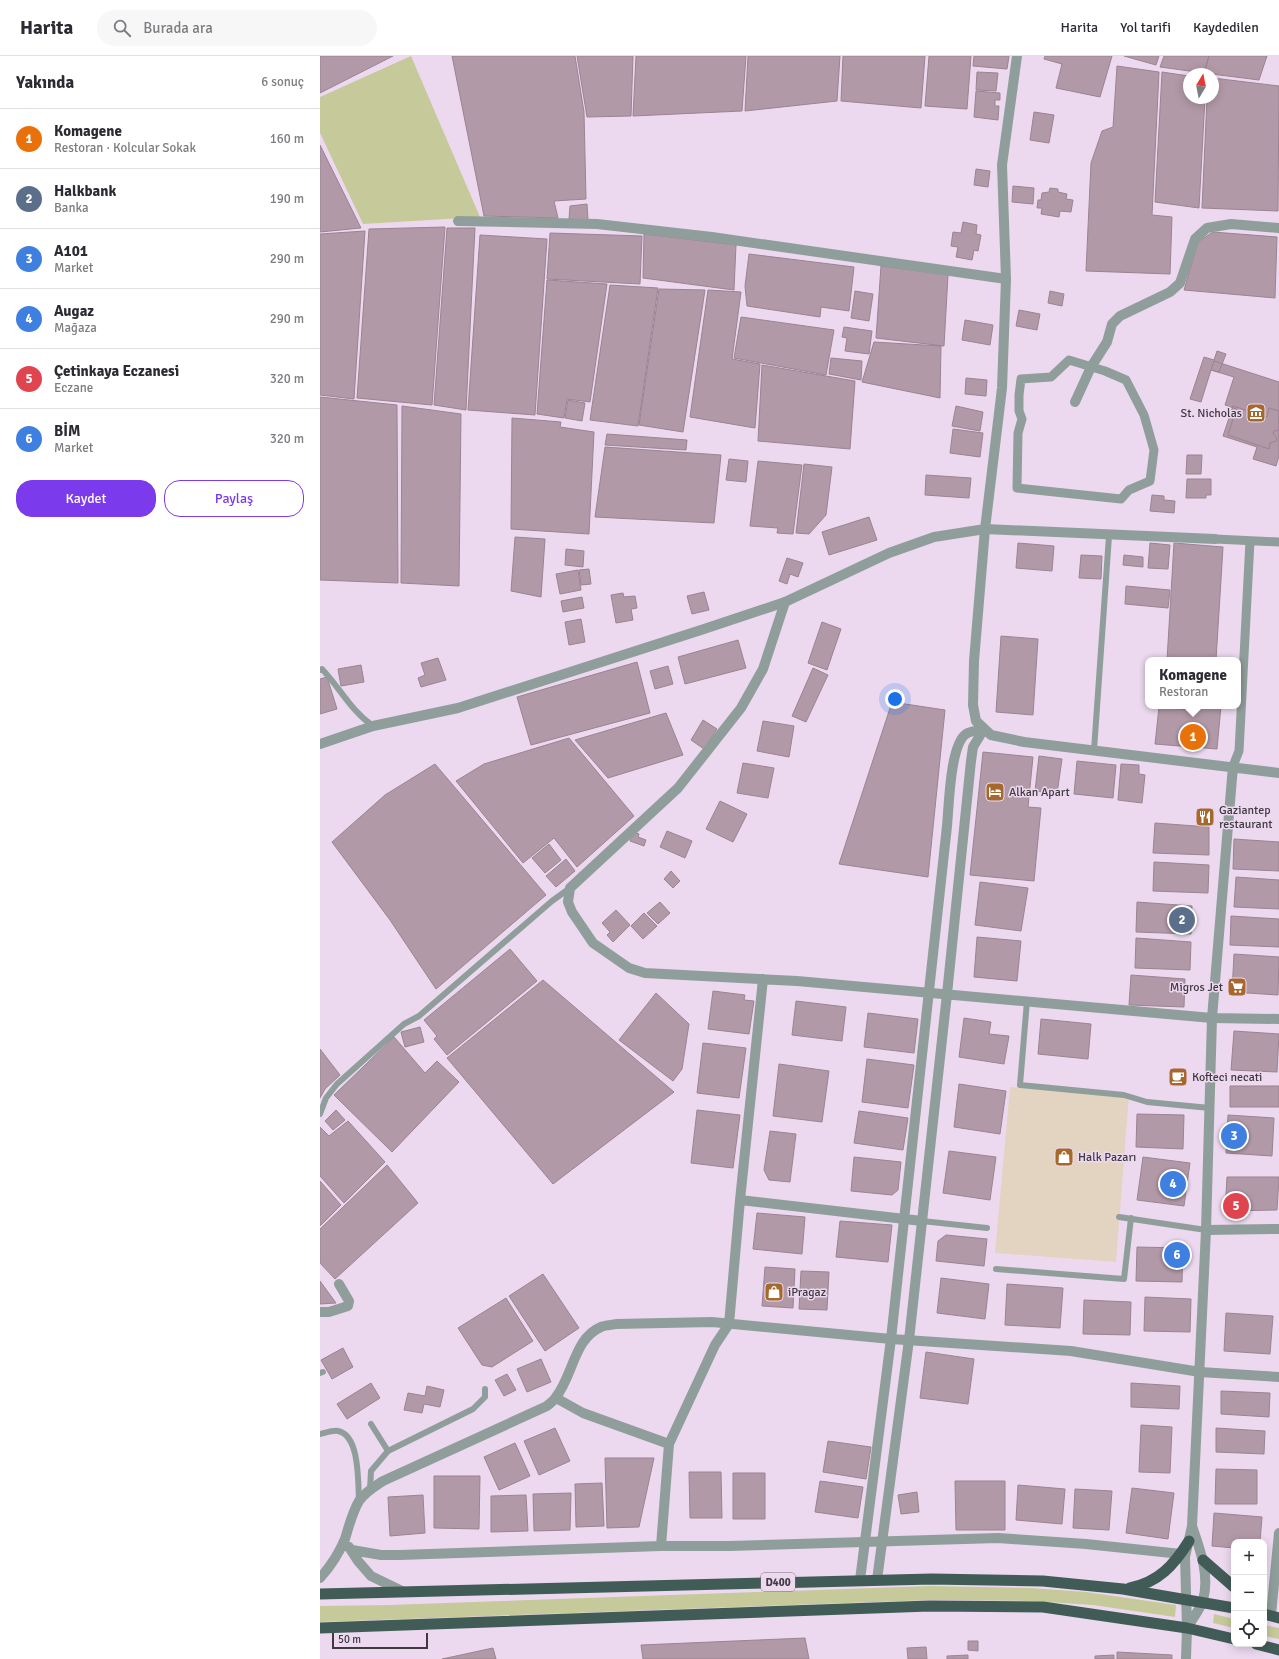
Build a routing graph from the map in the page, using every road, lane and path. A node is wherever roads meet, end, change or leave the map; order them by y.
1 (1017, 56) edge
2 (458, 221) dead end
3 (1279, 228) edge
4 (1006, 279) junction
5 (1091, 367) junction
6 (1075, 402) dead end
7 (985, 529) junction
8 (1109, 536) junction
9 (1215, 539) joint
10 (1250, 541) junction
11 (1279, 542) edge
12 (785, 602) junction
13 (320, 670) edge
14 (373, 726) junction
15 (984, 729) junction
16 (320, 744) edge
17 (1094, 750) junction
18 (1233, 766) junction
19 (1279, 773) edge
20 (570, 888) junction
21 (763, 979) junction
22 (928, 993) junction
23 (947, 994) junction
24 (1027, 1001) junction
25 (1212, 1018) junction
26 (1279, 1019) edge
27 (1210, 1108) junction
28 (320, 1114) edge
29 (740, 1200) junction
30 (1119, 1217) dead end
31 (903, 1218) junction
32 (1131, 1218) junction
33 (922, 1220) junction
34 (987, 1228) dead end
35 (1279, 1229) edge
36 (1206, 1230) junction
37 (996, 1268) dead end
38 (339, 1284) dead end
39 (320, 1312) edge
40 (729, 1324) junction
41 (891, 1338) junction
42 (909, 1340) junction
43 (1200, 1372) junction
44 (1279, 1377) edge
45 (485, 1389) dead end
46 (556, 1398) junction
47 (371, 1424) dead end
48 (320, 1434) edge
49 (669, 1444) junction
50 (388, 1451) junction
51 (370, 1489) junction
52 (359, 1502) junction
53 (1192, 1526) junction
54 (1279, 1533) edge
55 (344, 1540) junction
56 (1188, 1541) junction
57 (865, 1542) junction
58 (882, 1542) junction
59 (661, 1546) junction
60 (352, 1550) junction
61 (1181, 1554) junction
62 (1203, 1560) junction
63 (320, 1578) edge
64 (860, 1580) junction
65 (877, 1580) junction
66 (1231, 1584) edge
67 (1123, 1589) junction
68 (404, 1592) junction
69 (320, 1594) edge
70 (1186, 1599) junction
71 (1202, 1602) junction
72 (1231, 1607) edge
73 (1270, 1614) edge
74 (320, 1628) edge
75 (1187, 1628) junction
76 (1231, 1638) edge
77 (1267, 1647) edge
78 (1279, 1650) edge
79 (1186, 1659) edge

1 - 4 street
2 - 4 street
3 - 5 street
4 - 7 street
5 - 5 street
5 - 6 street
7 - 8 street
7 - 12 street
7 - 15 street
8 - 9 street
8 - 17 lane
9 - 10 street
10 - 11 street
10 - 18 street
12 - 14 street
12 - 20 street
13 - 14 lane
14 - 16 street
15 - 17 street
15 - 22 street
15 - 23 street
17 - 18 street
18 - 19 street
18 - 25 street
20 - 21 street
20 - 28 lane
21 - 22 street
21 - 29 street
22 - 23 street
22 - 31 street
23 - 24 street
23 - 33 street
24 - 25 street
24 - 27 lane
25 - 26 street
25 - 27 street
27 - 36 street
29 - 31 street
29 - 40 street
30 - 32 lane
31 - 33 street
31 - 41 street
32 - 36 lane
32 - 37 lane
33 - 34 lane
33 - 42 street
35 - 36 street
36 - 43 street
38 - 39 street
40 - 41 street
40 - 46 street
40 - 49 street
41 - 42 street
41 - 57 street
42 - 43 street
42 - 58 street
43 - 44 street
43 - 53 street
45 - 50 lane
46 - 49 street
46 - 51 street
47 - 50 lane
48 - 52 lane
49 - 59 street
50 - 51 lane
51 - 52 street
52 - 55 street
53 - 56 street
53 - 62 street
54 - 73 street
55 - 60 street
55 - 63 street
56 - 61 highway
56 - 70 street
57 - 58 street
57 - 59 street
57 - 64 street
58 - 61 street
58 - 65 street
59 - 60 street
60 - 68 street
61 - 67 highway
62 - 66 highway
62 - 71 street
64 - 65 highway, D400
64 - 68 highway, D400
65 - 67 highway, D400
67 - 70 highway, D400
68 - 69 highway, D400
70 - 71 highway, D400
70 - 75 street
71 - 72 highway, D400
71 - 75 street
74 - 75 highway
75 - 76 highway
75 - 79 street
77 - 78 highway

